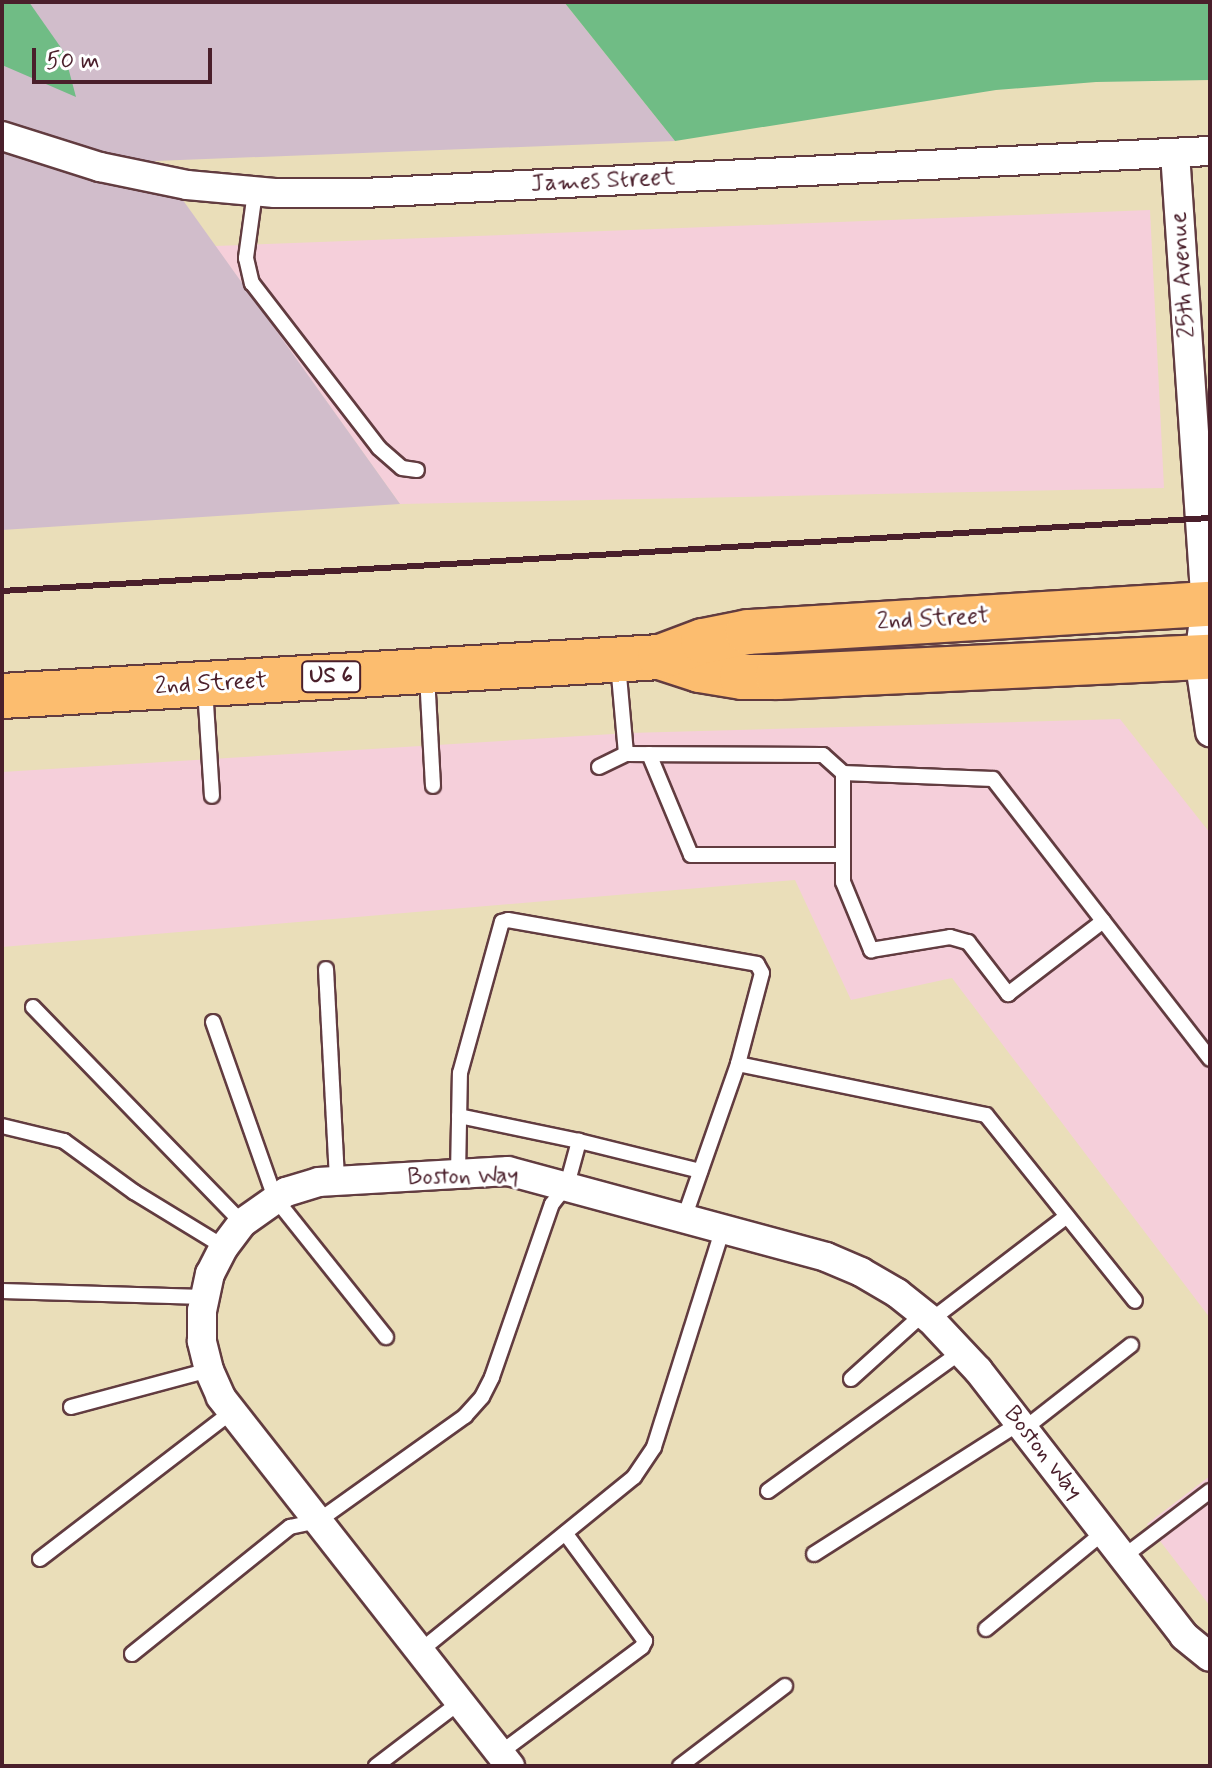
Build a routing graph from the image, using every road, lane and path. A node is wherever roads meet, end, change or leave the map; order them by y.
1 (2, 136) edge
2 (1210, 151) edge
3 (1175, 153) junction
4 (255, 192) junction
5 (417, 470) dead end
6 (1208, 604) edge
7 (660, 657) junction
8 (1204, 657) edge
9 (617, 660) junction
10 (427, 671) junction
11 (204, 684) junction
12 (2, 696) edge
13 (1210, 732) edge
14 (626, 754) junction
15 (649, 754) junction
16 (599, 767) dead end
17 (843, 773) junction
18 (433, 786) dead end
19 (212, 796) dead end
20 (841, 855) junction
21 (1103, 921) junction
22 (326, 969) dead end
23 (33, 1007) dead end
24 (213, 1022) dead end
25 (1210, 1059) edge
26 (738, 1064) junction
27 (459, 1116) junction
28 (2, 1126) edge
29 (579, 1141) junction
30 (700, 1171) junction
31 (458, 1174) junction
32 (337, 1181) junction
33 (567, 1185) junction
34 (275, 1198) junction
35 (1067, 1216) junction
36 (684, 1218) junction
37 (242, 1223) junction
38 (723, 1228) junction
39 (224, 1247) junction
40 (2, 1291) edge
41 (204, 1297) junction
42 (1135, 1301) dead end
43 (927, 1317) junction
44 (386, 1337) dead end
45 (1131, 1345) dead end
46 (961, 1352) junction
47 (209, 1370) junction
48 (851, 1379) dead end
49 (71, 1407) dead end
50 (233, 1411) junction
51 (1022, 1426) junction
52 (768, 1491) dead end
53 (1210, 1491) edge
54 (318, 1521) junction
55 (1104, 1532) junction
56 (565, 1533) junction
57 (814, 1554) dead end
58 (1123, 1557) junction
59 (40, 1559) dead end
60 (986, 1629) dead end
61 (420, 1651) junction
62 (132, 1654) dead end
63 (1210, 1657) edge
64 (785, 1686) dead end
65 (460, 1702) junction
66 (505, 1760) edge
67 (376, 1766) edge
68 (680, 1766) edge

1 - 4 street, James Street
2 - 3 street, James Street
3 - 4 street, James Street
3 - 6 street, 25th Avenue
4 - 5 lane
6 - 7 main road, 2nd Street / US 6
6 - 8 street, 25th Avenue
7 - 8 main road, 2nd Street / US 6
7 - 9 main road, 2nd Street / US 6
8 - 13 street, 25th Avenue
9 - 10 main road, 2nd Street / US 6
9 - 14 lane
10 - 11 main road, 2nd Street / US 6
10 - 18 lane
11 - 12 main road, 2nd Street / US 6
11 - 19 lane
14 - 15 lane
14 - 16 lane
15 - 17 lane
15 - 20 lane
17 - 20 lane
17 - 21 lane
20 - 21 lane
21 - 25 lane
22 - 32 lane
23 - 37 lane
24 - 34 lane
26 - 27 lane
26 - 30 lane
26 - 35 lane
27 - 29 lane
27 - 31 lane
28 - 39 lane
29 - 30 lane
29 - 33 lane
30 - 36 lane
31 - 32 street, Boston Way
31 - 33 street, Boston Way
32 - 34 street, Boston Way
33 - 36 street, Boston Way
33 - 54 lane
34 - 37 street, Boston Way
34 - 44 lane
35 - 42 lane
35 - 43 lane
36 - 38 street, Boston Way
37 - 39 street, Boston Way
38 - 43 street, Boston Way
38 - 56 lane
39 - 41 street, Boston Way
40 - 41 lane
41 - 47 street, Boston Way
43 - 46 street, Boston Way
43 - 48 lane
45 - 51 lane
46 - 51 street, Boston Way
46 - 52 lane
47 - 49 lane
47 - 50 street, Boston Way
50 - 54 street, Boston Way
50 - 59 lane
51 - 55 street, Boston Way
51 - 57 lane
53 - 58 lane
54 - 61 street, Boston Way
54 - 62 lane
55 - 58 street, Boston Way
55 - 60 lane
56 - 61 lane
56 - 66 lane
58 - 63 street, Boston Way
61 - 65 street, Boston Way
64 - 68 lane
65 - 66 street, Boston Way
65 - 67 lane

